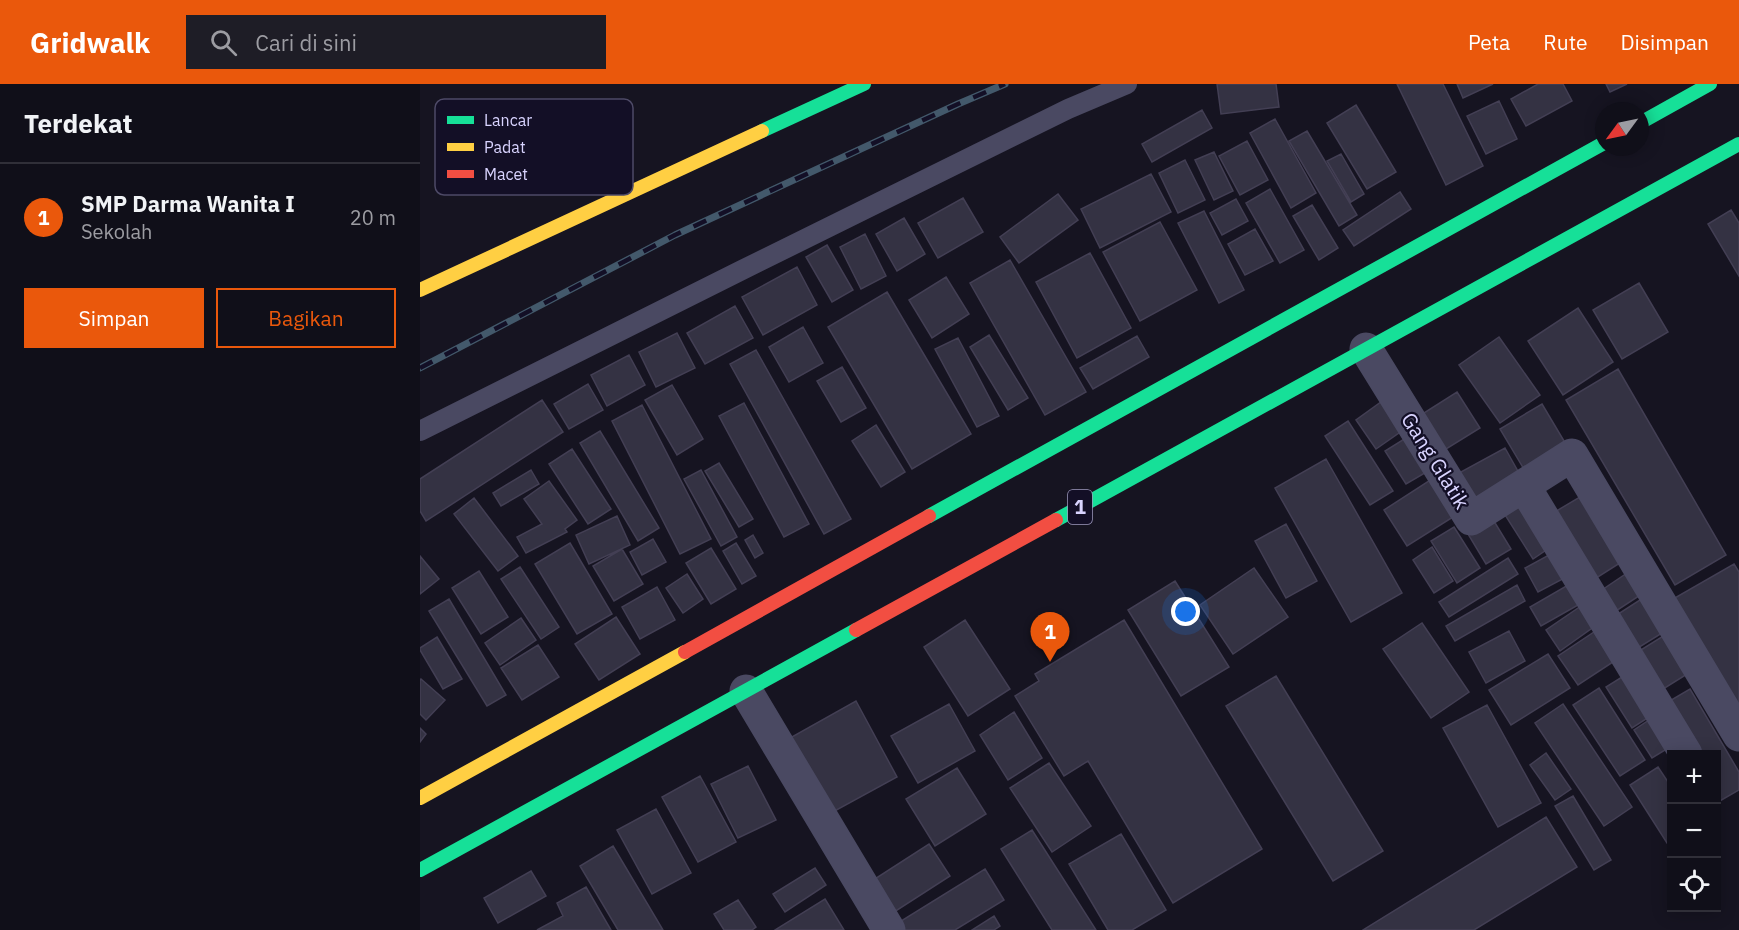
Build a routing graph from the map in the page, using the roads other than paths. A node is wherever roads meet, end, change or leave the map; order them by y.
1 (864, 84) edge
2 (1127, 84) edge
3 (1710, 84) edge
4 (1649, 118) edge
5 (1739, 144) edge
6 (1595, 148) edge
7 (633, 191) edge
8 (625, 195) edge
9 (420, 290) edge
10 (1366, 349) junction
11 (420, 431) edge
12 (1524, 486) junction
13 (746, 691) junction
14 (1739, 735) edge
15 (1684, 750) edge
16 (420, 798) edge
17 (420, 870) edge
18 (889, 930) edge

1 - 7 main road
2 - 11 lane
3 - 4 main road
5 - 10 main road, 1
6 - 16 main road
8 - 9 main road
10 - 12 street, Gang Glatik
10 - 13 main road, 1
12 - 14 street
12 - 15 street
13 - 17 main road, 1
13 - 18 street

